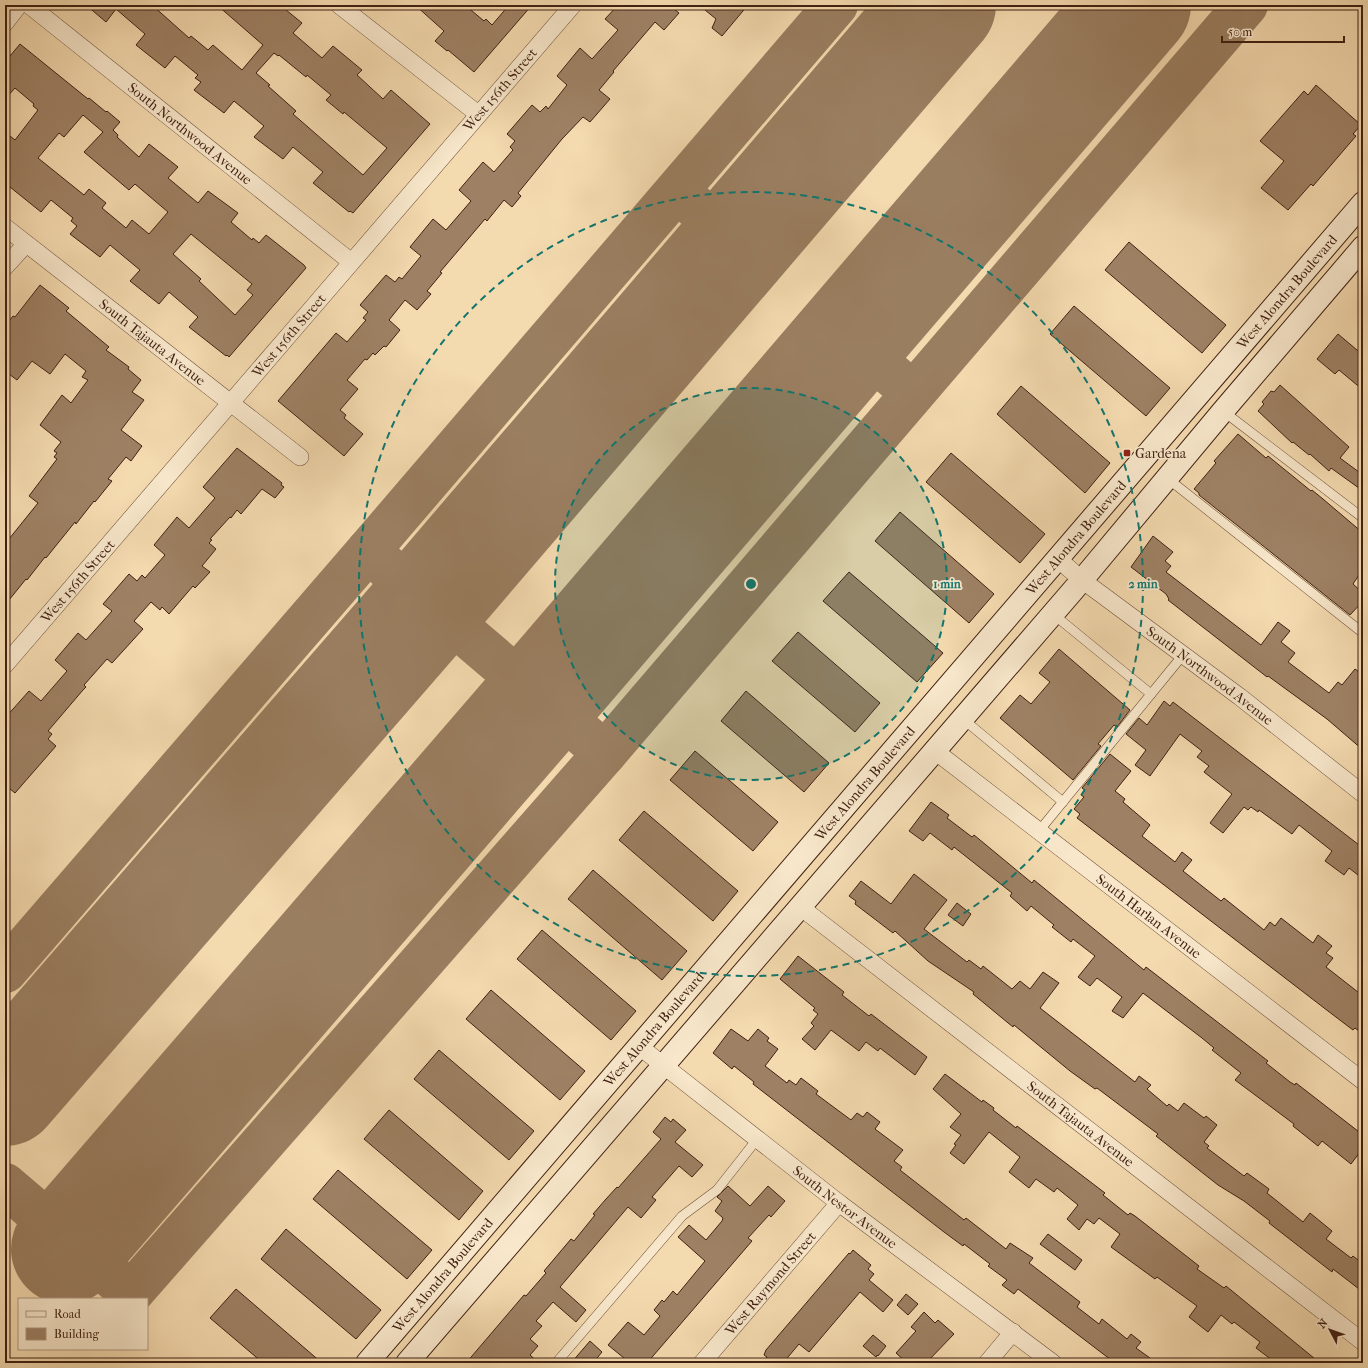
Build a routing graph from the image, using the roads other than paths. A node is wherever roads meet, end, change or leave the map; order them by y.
1 (18, 5) edge
2 (29, 5) edge
3 (339, 5) edge
4 (573, 5) edge
5 (5, 15) edge
6 (5, 23) edge
7 (478, 114) junction
8 (1363, 203) edge
9 (5, 227) edge
10 (26, 244) junction
11 (1363, 247) edge
12 (350, 261) junction
13 (5, 267) edge
14 (232, 403) junction
15 (1222, 411) junction
16 (300, 456) dead end
17 (1166, 478) junction
18 (1363, 518) edge
19 (1057, 558) junction
20 (1082, 580) junction
21 (1053, 614) junction
22 (1363, 634) edge
23 (1183, 655) junction
24 (5, 665) edge
25 (1151, 694) junction
26 (963, 718) junction
27 (935, 751) junction
28 (1363, 794) edge
29 (1063, 802) junction
30 (1039, 831) junction
31 (799, 906) junction
32 (640, 1047) junction
33 (662, 1064) junction
34 (1363, 1081) edge
35 (758, 1138) junction
36 (839, 1203) junction
37 (1013, 1332) junction
38 (1363, 1342) edge
39 (367, 1363) edge
40 (407, 1363) edge
41 (556, 1363) edge
42 (702, 1363) edge
43 (987, 1363) edge
44 (1053, 1363) edge

1 - 5 street
1 - 6 street
2 - 12 street, South Northwood Avenue
3 - 7 street
4 - 7 street, West 156th Street
7 - 12 street, West 156th Street
8 - 19 main road, West Alondra Boulevard
9 - 10 street, South Tajauta Avenue
10 - 13 street
10 - 14 street, South Tajauta Avenue
11 - 15 main road, West Alondra Boulevard
12 - 14 street, West 156th Street
14 - 16 street, South Tajauta Avenue
14 - 24 street, West 156th Street
15 - 17 main road, West Alondra Boulevard
15 - 18 lane
17 - 20 main road, West Alondra Boulevard
17 - 22 lane
19 - 20 street, South Northwood Avenue
19 - 32 main road, West Alondra Boulevard
20 - 21 main road, West Alondra Boulevard
20 - 23 street, South Northwood Avenue
21 - 25 lane
21 - 26 main road, West Alondra Boulevard
23 - 25 lane
23 - 28 street, South Northwood Avenue
25 - 29 lane
26 - 27 main road, West Alondra Boulevard
26 - 29 lane
27 - 30 street, South Harlan Avenue
27 - 31 main road, West Alondra Boulevard
29 - 30 lane
30 - 34 street, South Harlan Avenue
31 - 33 main road, West Alondra Boulevard
31 - 38 street, South Tajauta Avenue
32 - 33 street, South Nestor Avenue
32 - 39 main road, West Alondra Boulevard
33 - 35 street, South Nestor Avenue
33 - 40 main road, West Alondra Boulevard
35 - 36 street, South Nestor Avenue
35 - 41 lane
36 - 37 street, South Nestor Avenue
36 - 42 street, West Raymond Street
37 - 43 street
37 - 44 street, South Nestor Avenue

